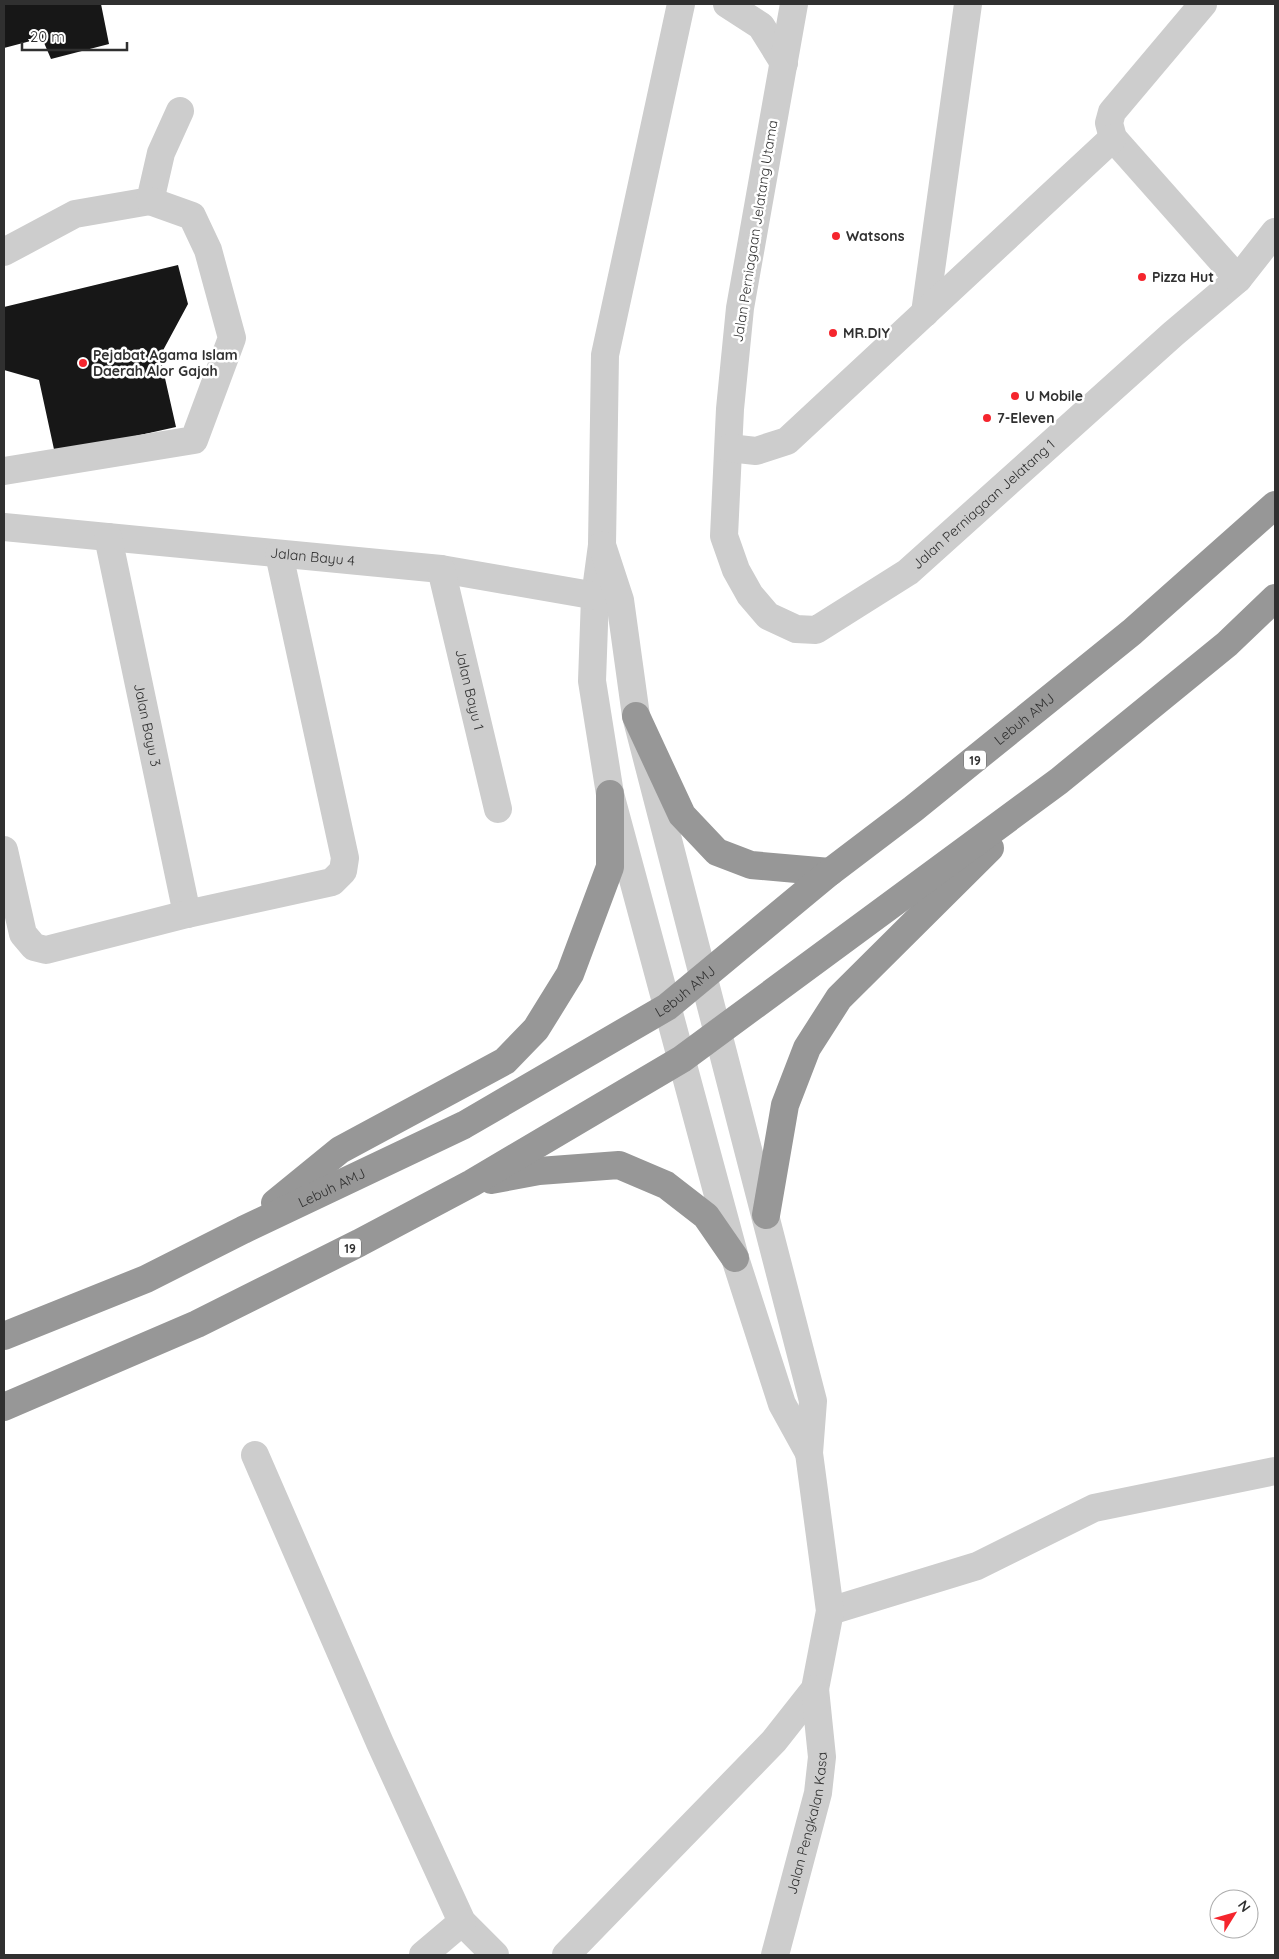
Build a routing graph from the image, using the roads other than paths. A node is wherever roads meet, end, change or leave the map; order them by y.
1 (680, 4) edge
2 (726, 4) edge
3 (794, 4) edge
4 (968, 4) edge
5 (1203, 4) edge
6 (784, 63) junction
7 (180, 110) dead end
8 (1113, 138) junction
9 (150, 201) junction
10 (1275, 232) edge
11 (4, 252) edge
12 (1238, 278) junction
13 (924, 313) junction
14 (729, 448) junction
15 (4, 471) edge
16 (1275, 505) edge
17 (4, 527) edge
18 (108, 537) junction
19 (280, 554) junction
20 (441, 569) junction
21 (608, 598) junction
22 (1275, 598) edge
23 (778, 621) joint
24 (636, 716) junction
25 (1059, 780) junction
26 (610, 794) junction
27 (498, 809) dead end
28 (4, 850) edge
29 (830, 872) junction
30 (187, 914) junction
31 (704, 977) junction
32 (668, 1006) junction
33 (718, 1032) junction
34 (682, 1059) junction
35 (472, 1183) junction
36 (766, 1215) junction
37 (243, 1230) junction
38 (735, 1258) junction
39 (4, 1336) edge
40 (4, 1407) edge
41 (810, 1453) junction
42 (255, 1455) dead end
43 (1275, 1471) edge
44 (830, 1611) junction
45 (815, 1689) junction
46 (462, 1922) junction
47 (423, 1955) edge
48 (495, 1955) edge
49 (566, 1955) edge
50 (775, 1955) edge

1 - 21 street
2 - 6 street
3 - 6 street, Jalan Perniagaan Jelatang Utama
4 - 13 street
5 - 8 street
6 - 14 street, Jalan Perniagaan Jelatang Utama
7 - 9 street
8 - 12 street
8 - 13 street
9 - 11 street
9 - 15 street
10 - 12 street, Jalan Perniagaan Jelatang 1
12 - 23 street, Jalan Perniagaan Jelatang 1
13 - 14 street
14 - 23 street, Jalan Perniagaan Jelatang Utama
16 - 29 highway, Lebuh AMJ / 19
17 - 18 street, Jalan Bayu 4
18 - 19 street, Jalan Bayu 4
18 - 30 street, Jalan Bayu 3
19 - 20 street, Jalan Bayu 4
19 - 30 street
20 - 21 street, Jalan Bayu 4
20 - 27 street, Jalan Bayu 1
21 - 24 street
21 - 26 street
22 - 25 highway, 19
24 - 29 highway
24 - 31 street
25 - 33 highway, 19
25 - 36 highway
26 - 32 street
26 - 37 highway
28 - 30 street
29 - 31 highway, Lebuh AMJ / 19
31 - 32 highway, Lebuh AMJ / 19
31 - 33 street
32 - 34 street
32 - 37 highway, Lebuh AMJ / 19
33 - 34 highway, 19
33 - 36 street
34 - 35 highway, 19
34 - 38 street
35 - 38 highway
35 - 40 highway, 19
36 - 41 street
37 - 39 highway, Lebuh AMJ / 19
38 - 41 street
41 - 44 street
42 - 46 street
43 - 44 street
44 - 45 street
45 - 49 street
45 - 50 street, Jalan Pengkalan Kasa
46 - 47 street
46 - 48 street

